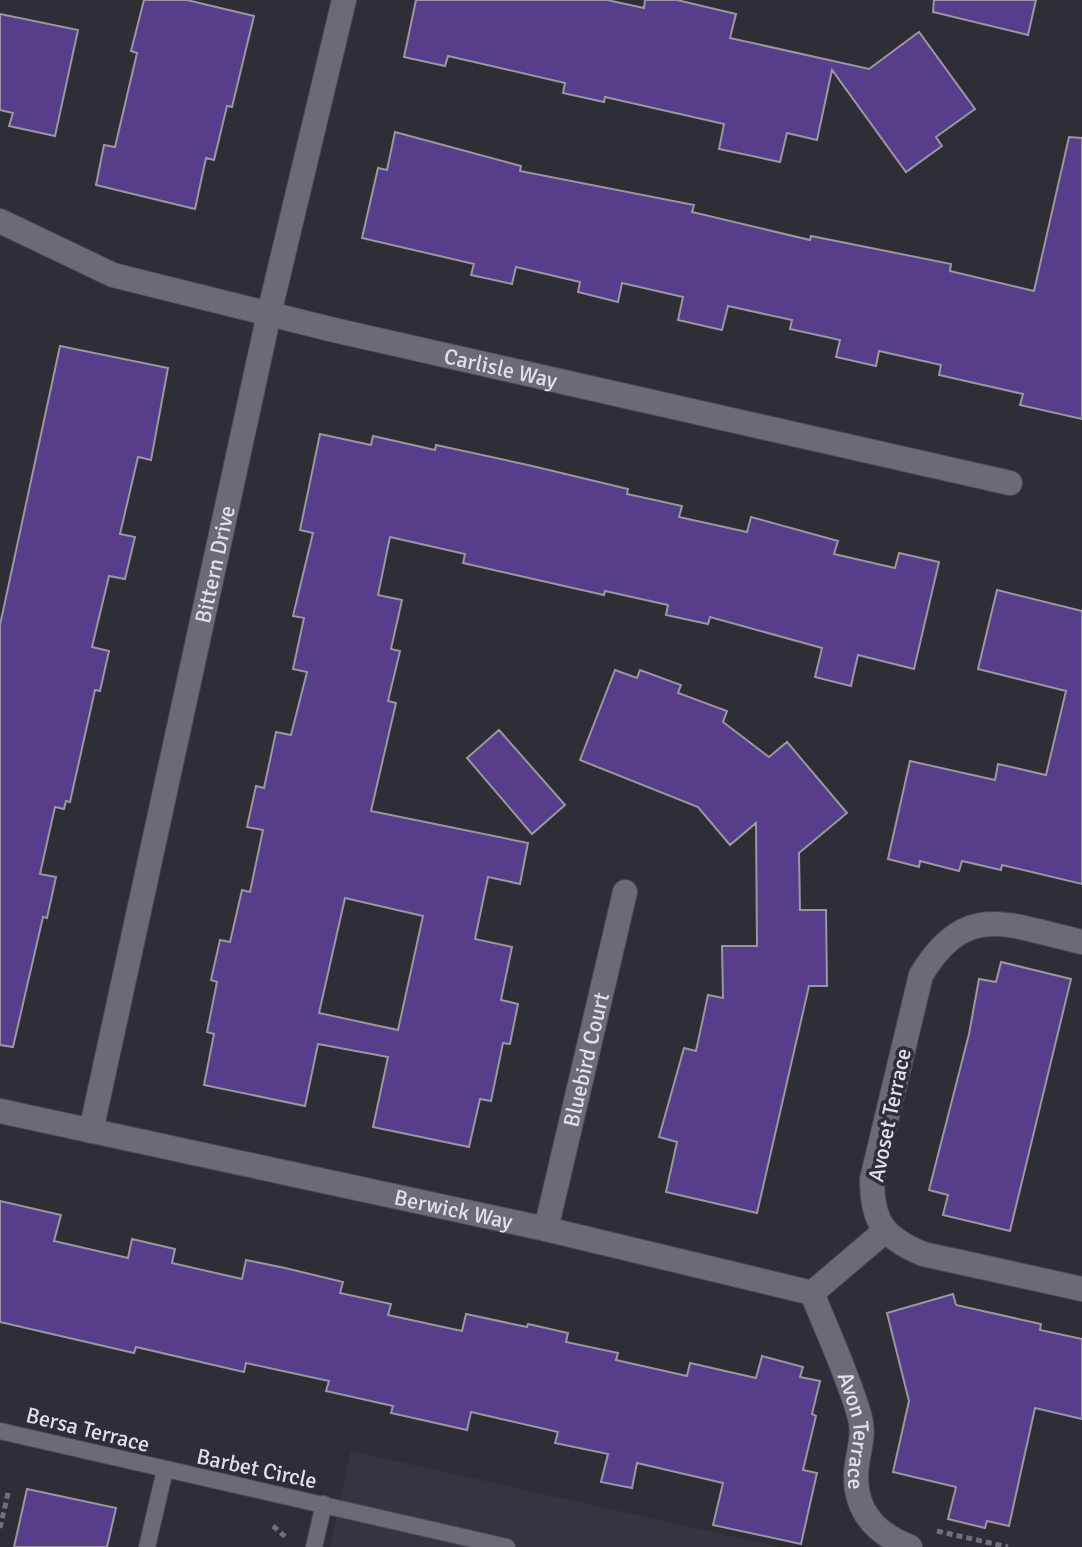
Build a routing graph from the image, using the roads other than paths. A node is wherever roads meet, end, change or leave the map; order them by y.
1 (344, 0) edge
2 (0, 221) edge
3 (269, 314) junction
4 (1010, 483) dead end
5 (625, 892) dead end
6 (1082, 942) edge
7 (0, 1111) edge
8 (91, 1131) junction
9 (546, 1229) junction
10 (885, 1231) junction
11 (1082, 1289) edge
12 (812, 1293) junction
13 (0, 1431) edge
14 (165, 1470) junction
15 (324, 1504) junction
16 (147, 1547) edge
17 (314, 1547) edge
18 (507, 1547) edge
19 (910, 1547) edge

1 - 3 street, Bittern Drive
2 - 3 street, Carlisle Way
3 - 4 street, Carlisle Way
3 - 8 street, Bittern Drive
5 - 9 street, Bluebird Court
6 - 10 street, Avoset Terrace
7 - 8 street, Berwick Way
8 - 9 street, Berwick Way
9 - 12 street, Berwick Way
10 - 11 street
10 - 12 street
12 - 19 street, Avon Terrace
13 - 14 lane, Bersa Terrace
14 - 15 lane, Barbet Circle
14 - 16 lane, Barbet Circle
15 - 17 lane
15 - 18 lane, Barbet Circle

